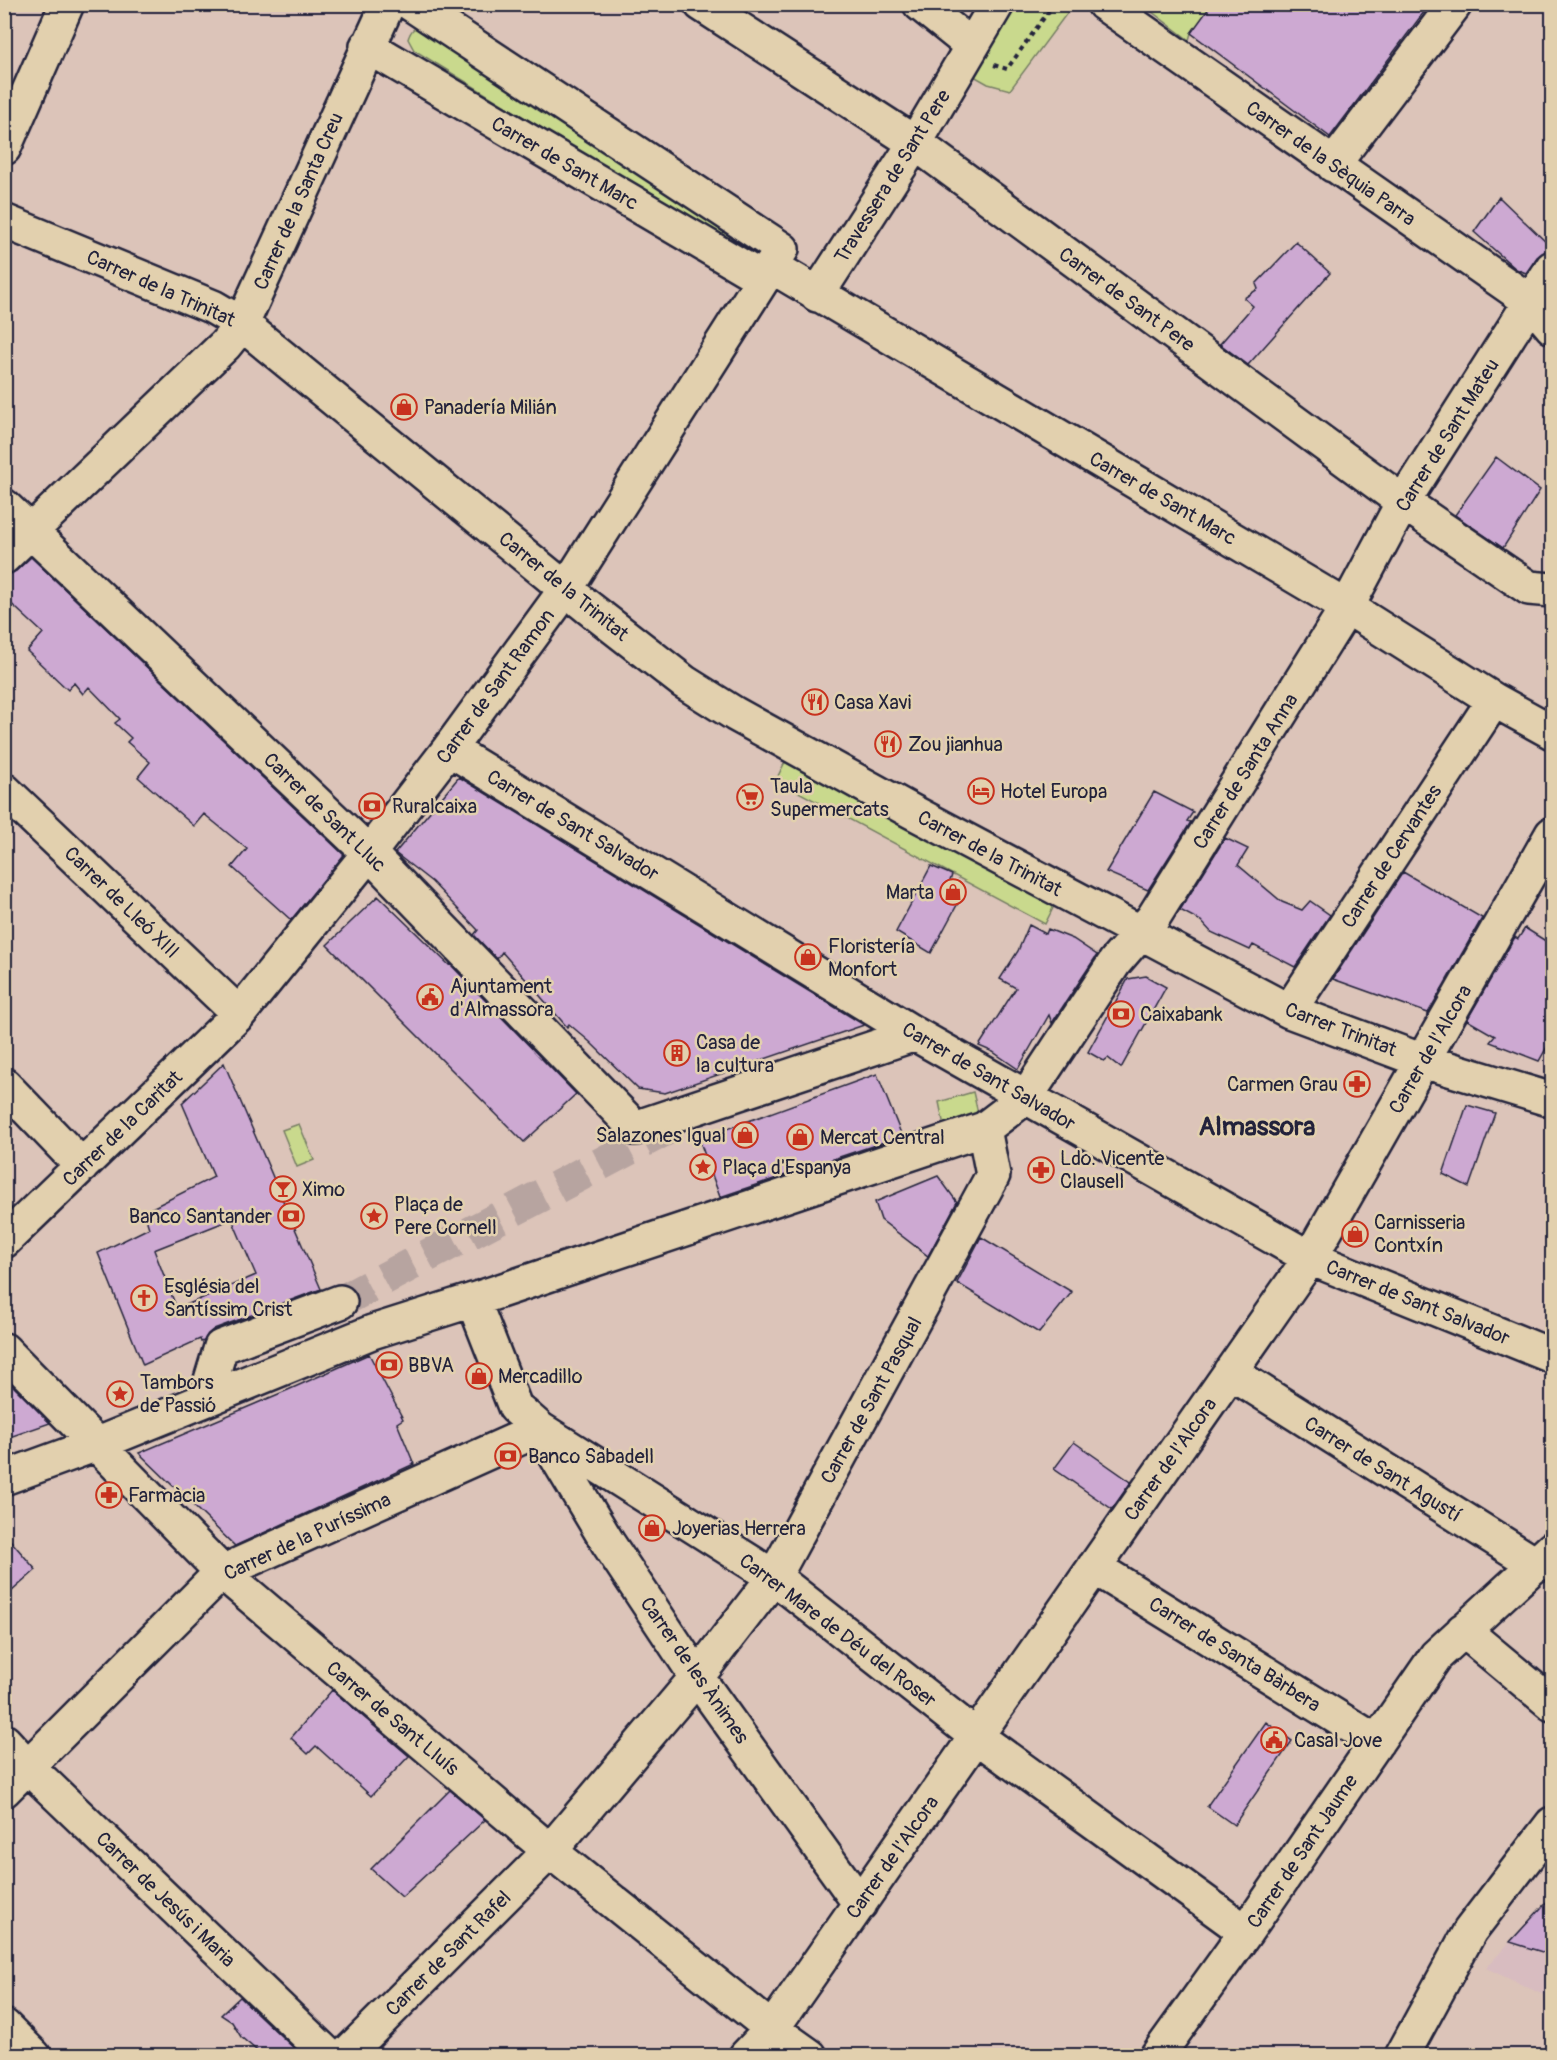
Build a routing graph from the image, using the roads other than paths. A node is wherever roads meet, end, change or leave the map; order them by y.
1 (67, 4) edge
2 (388, 4) edge
3 (411, 4) edge
4 (701, 4) edge
5 (920, 4) edge
6 (997, 4) edge
7 (1104, 4) edge
8 (1455, 4) edge
9 (367, 46) junction
10 (968, 52) junction
11 (915, 143) junction
12 (4, 148) edge
13 (1333, 165) junction
14 (4, 221) edge
15 (772, 265) junction
16 (1552, 268) edge
17 (817, 295) junction
18 (1531, 302) junction
19 (242, 324) junction
20 (1552, 327) edge
21 (1403, 502) junction
22 (4, 506) edge
23 (30, 531) junction
24 (4, 557) edge
25 (566, 589) junction
26 (1552, 590) edge
27 (1347, 607) junction
28 (1494, 700) junction
29 (1552, 732) edge
30 (449, 749) junction
31 (4, 790) edge
32 (1552, 834) edge
33 (369, 853) junction
34 (1140, 933) junction
35 (1289, 1011) junction
36 (239, 1014) junction
37 (915, 1034) junction
38 (1423, 1060) junction
39 (4, 1085) edge
40 (1026, 1096) junction
41 (718, 1100) junction
42 (1552, 1100) edge
43 (676, 1124) tunnel mouth
44 (984, 1129) junction
45 (82, 1166) junction
46 (4, 1242) edge
47 (1310, 1258) junction
48 (480, 1298) junction
49 (340, 1302) tunnel mouth
50 (4, 1350) edge
51 (1552, 1356) edge
52 (1230, 1372) junction
53 (205, 1400) junction
54 (540, 1429) junction
55 (97, 1444) junction
56 (4, 1479) edge
57 (1545, 1557) edge
58 (1094, 1567) junction
59 (222, 1572) junction
60 (774, 1577) junction
61 (1463, 1630) junction
62 (697, 1677) junction
63 (1552, 1704) edge
64 (976, 1736) junction
65 (4, 1741) edge
66 (1377, 1742) junction
67 (28, 1767) junction
68 (4, 1790) edge
69 (1552, 1824) edge
70 (550, 1851) junction
71 (860, 1904) junction
72 (1246, 1932) junction
73 (4, 2026) edge
74 (772, 2029) junction
75 (34, 2055) edge
76 (329, 2055) edge
77 (345, 2055) edge
78 (746, 2055) edge
79 (810, 2055) edge
80 (1157, 2055) edge
81 (1402, 2055) edge

1 - 12 street
2 - 9 street, Carrer de la Santa Creu
3 - 15 street, Carrer de Sant Marc
4 - 11 street, Carrer de Sant Pere
5 - 10 street
6 - 10 street, Travessera de Sant Pere
7 - 13 street, Carrer de la Sèquia Parra
8 - 13 street
9 - 15 street, Carrer de Sant Marc
9 - 19 street, Carrer de la Santa Creu
10 - 11 street, Travessera de Sant Pere
11 - 17 street, Travessera de Sant Pere
11 - 21 street, Carrer de Sant Pere
13 - 18 street, Carrer de la Sèquia Parra
14 - 19 street, Carrer de la Trinitat
15 - 17 street, Carrer de Sant Marc
15 - 25 street, Carrer de Sant Ramon
16 - 18 street, Carrer de Sant Mateu
17 - 27 street, Carrer de Sant Marc
18 - 20 street, Carrer de la Sèquia Parra
18 - 21 street, Carrer de Sant Mateu
19 - 23 street, Carrer de la Santa Creu
19 - 25 street, Carrer de la Trinitat
21 - 26 street, Carrer de Sant Pere
21 - 27 street, Carrer de Sant Mateu
22 - 23 street, Carrer de Sant Lluc
23 - 24 street, Carrer de la Santa Creu
23 - 33 street, Carrer de Sant Lluc
25 - 30 street, Carrer de Sant Ramon
25 - 34 street, Carrer de la Trinitat
27 - 28 street, Carrer de Sant Marc
27 - 34 street, Carrer de Santa Anna
28 - 29 street, Carrer de Sant Marc
28 - 35 street, Carrer de Cervantes
30 - 33 street, Carrer de Sant Ramon
30 - 37 street, Carrer de Sant Salvador
31 - 36 street, Carrer de Lleó XIII
32 - 38 street, Carrer de l'Alcora
33 - 36 street, Carrer de Sant Ramon
33 - 41 street, Carrer de Sant Lluc
34 - 35 street, Carrer Trinitat
34 - 40 street
35 - 38 street, Carrer Trinitat
36 - 45 street, Carrer de la Caritat
37 - 40 street, Carrer de Sant Salvador
37 - 41 street
38 - 42 street, Carrer Trinitat
38 - 47 street, Carrer de l'Alcora
39 - 45 street
40 - 44 street
40 - 47 street, Carrer de Sant Salvador
41 - 43 street
44 - 48 street
44 - 60 street, Carrer de Sant Pasqual
45 - 46 street, Carrer de la Caritat
47 - 51 street, Carrer de Sant Salvador
47 - 52 street, Carrer de l'Alcora
48 - 53 street
48 - 54 street, Carrer Mare de Déu del Roser
49 - 53 street
50 - 55 street, Carrer de Sant Lluís
52 - 57 street, Carrer de Sant Agustí
52 - 58 street, Carrer de l'Alcora
53 - 55 street
54 - 59 street, Carrer de la Puríssima
54 - 60 street, Carrer Mare de Déu del Roser
54 - 62 street, Carrer de les Ànimes
55 - 56 street
55 - 59 street, Carrer de Sant Lluís
57 - 61 street, Carrer de Sant Jaume
58 - 64 street, Carrer de l'Alcora
58 - 66 street, Carrer de Santa Bàrbera
59 - 67 street, Carrer de la Puríssima
59 - 70 street, Carrer de Sant Lluís
60 - 62 street, Carrer de Sant Pasqual
60 - 64 street, Carrer Mare de Déu del Roser
61 - 63 street
61 - 66 street, Carrer de Sant Jaume
62 - 70 street, Carrer de Sant Pasqual
62 - 71 street, Carrer de les Ànimes
64 - 71 street, Carrer de l'Alcora
64 - 72 street, Carrer Mare de Déu del Roser
65 - 67 street, Carrer de Jesús i Maria
66 - 72 street, Carrer de Sant Jaume
67 - 68 street, Carrer de la Puríssima
67 - 76 street, Carrer de Jesús i Maria
69 - 81 street
70 - 74 street, Carrer de Sant Lluís
70 - 77 street, Carrer de Sant Rafel
71 - 74 street, Carrer de l'Alcora
72 - 80 street, Carrer de Sant Jaume
73 - 75 street
74 - 78 street, Carrer de l'Alcora
74 - 79 street, Carrer de Sant Lluís

